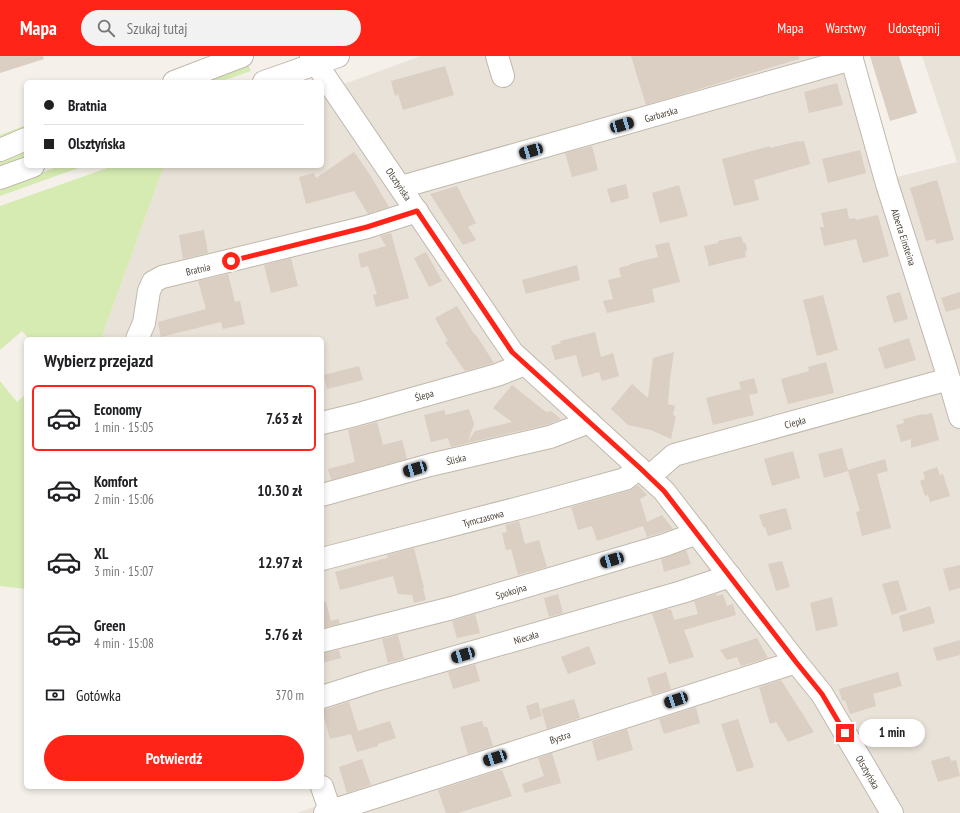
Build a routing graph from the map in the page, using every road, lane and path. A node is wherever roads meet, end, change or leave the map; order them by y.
1 (242, 56) edge
2 (338, 56) edge
3 (852, 58) edge
4 (314, 60) edge
5 (179, 80) edge
6 (269, 80) edge
7 (24, 140) edge
8 (0, 150) edge
9 (28, 168) edge
10 (0, 178) edge
11 (401, 187) junction
12 (417, 211) junction
13 (138, 337) edge
14 (525, 364) junction
15 (952, 371) edge
16 (960, 417) edge
17 (589, 422) junction
18 (324, 423) edge
19 (644, 472) junction
20 (324, 494) edge
21 (697, 533) junction
22 (324, 558) edge
23 (730, 576) junction
24 (324, 640) edge
25 (796, 662) junction
26 (324, 696) edge
27 (322, 789) edge
28 (328, 812) edge
29 (892, 813) edge

1 - 5 street
2 - 4 street
3 - 11 street, Garbarska
3 - 15 street, Alberta Einsteina
4 - 6 street
4 - 11 street, Olsztyńska
7 - 8 street
9 - 10 street
11 - 12 street, Olsztyńska
12 - 13 street, Bratnia
12 - 14 street, Olsztyńska
14 - 17 street, Olsztyńska
14 - 18 street, Ślepa
15 - 16 street, Alberta Einsteina
15 - 19 street, Ciepła
17 - 19 street, Olsztyńska
17 - 20 street, Śliska
19 - 21 street, Olsztyńska
19 - 22 street, Tymczasowa
21 - 23 street, Olsztyńska
21 - 24 street, Spokojna
23 - 25 street, Olsztyńska
23 - 26 street, Niecała
25 - 28 street, Bystra
25 - 29 street, Olsztyńska
27 - 28 street

